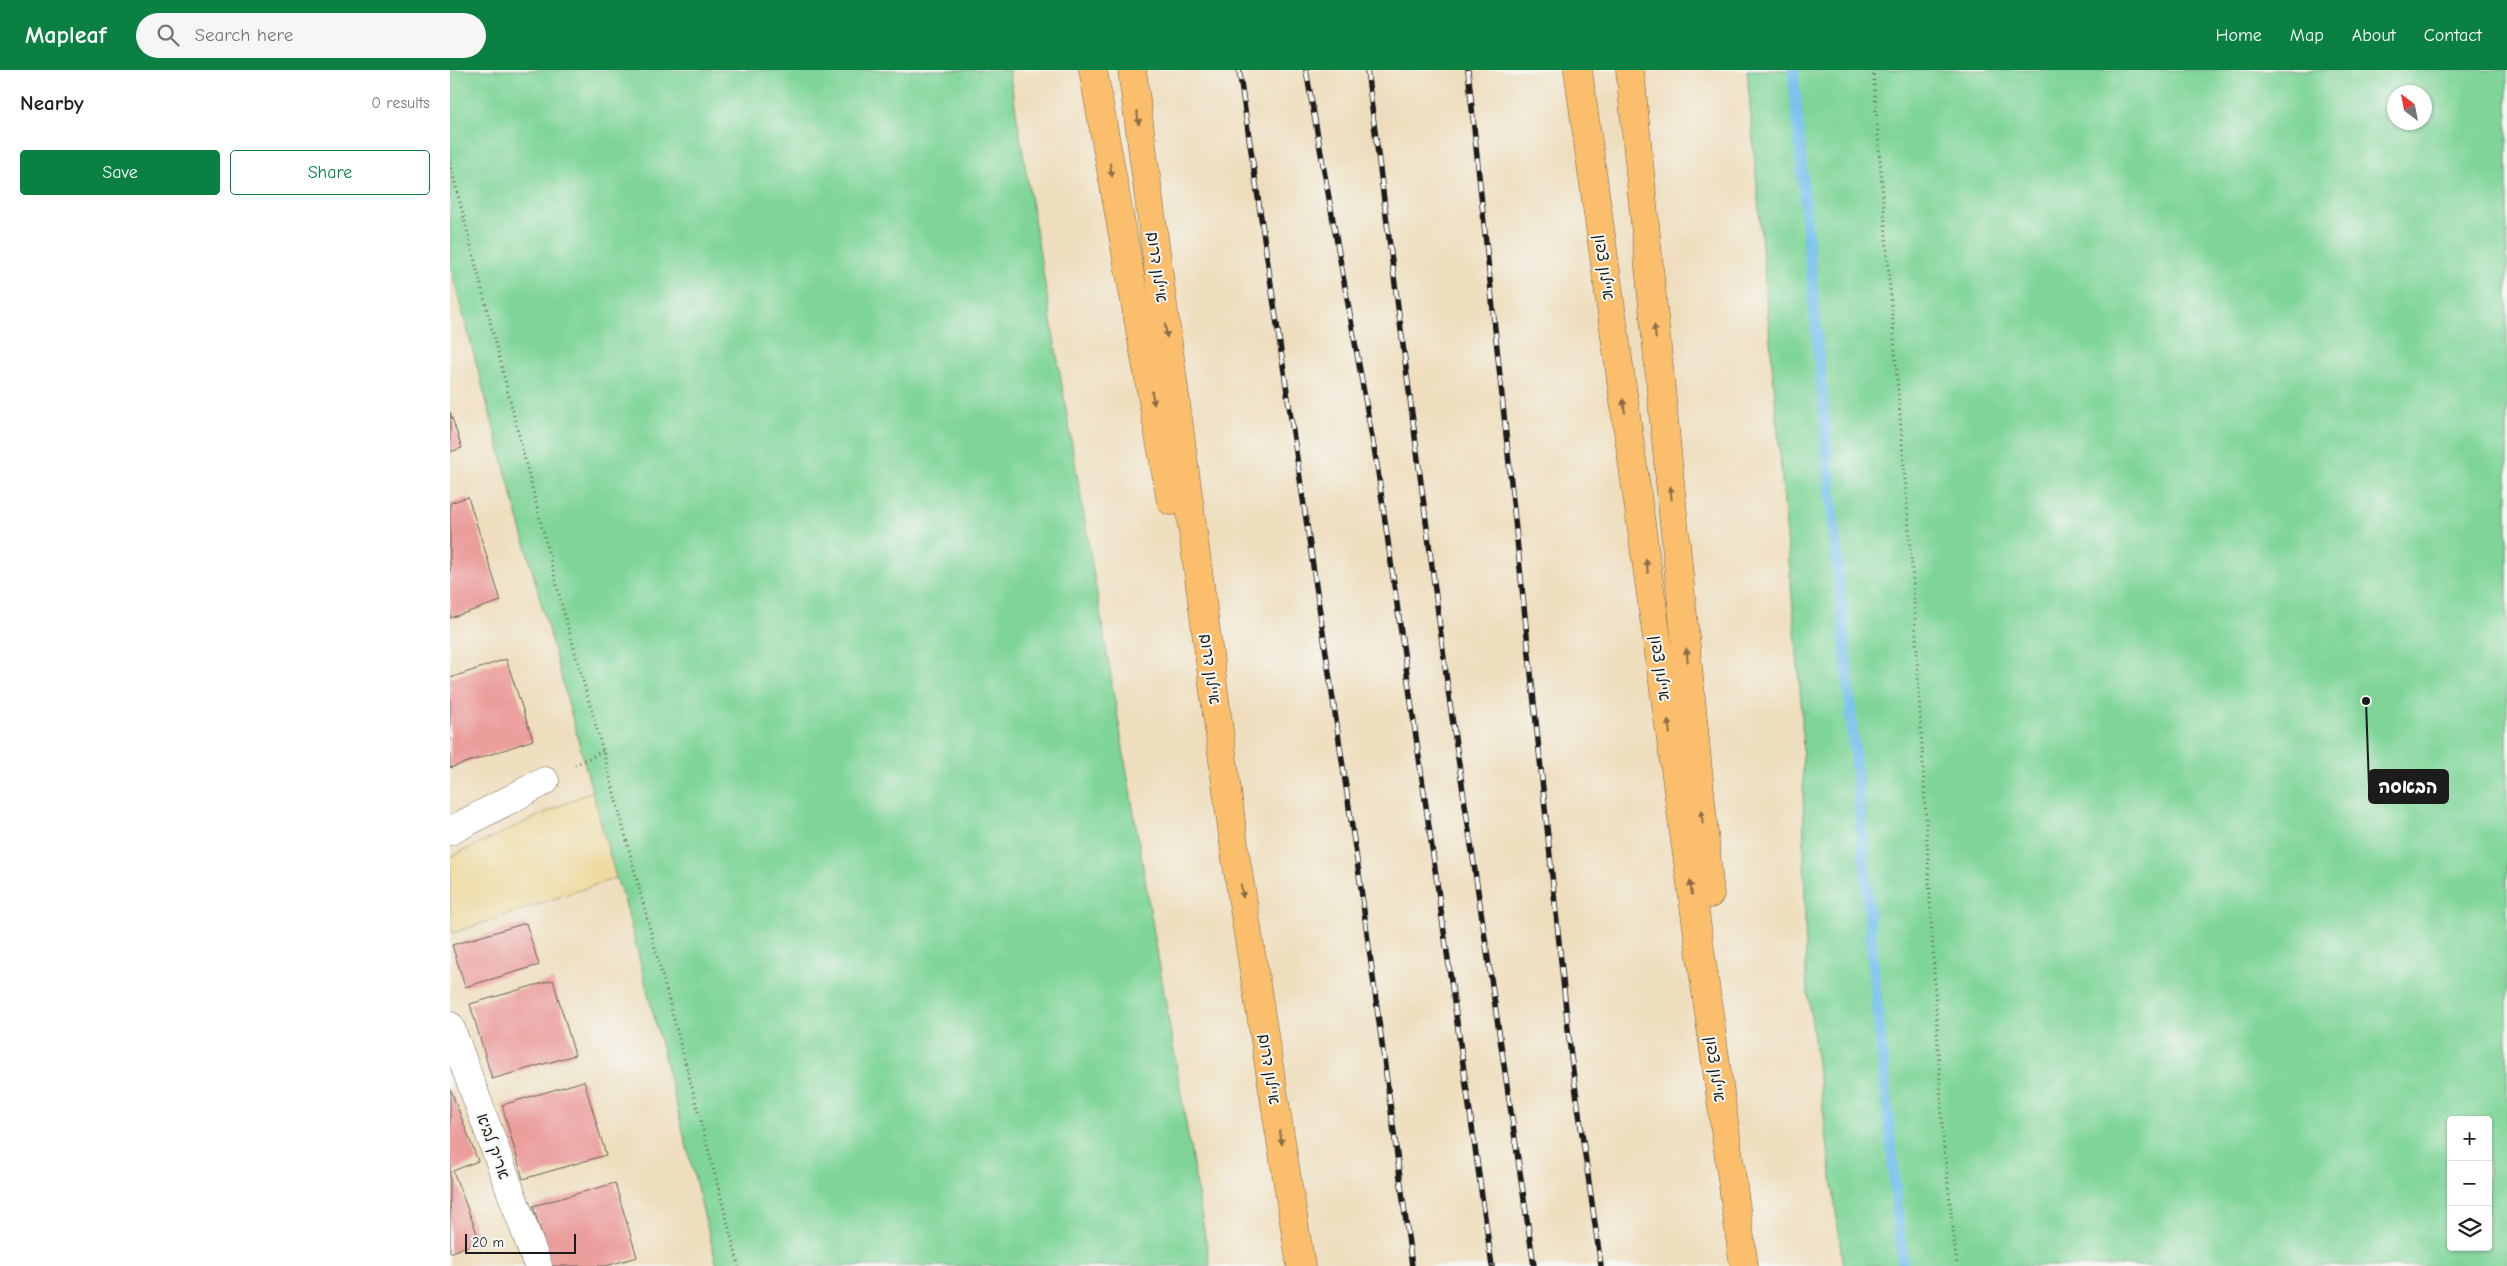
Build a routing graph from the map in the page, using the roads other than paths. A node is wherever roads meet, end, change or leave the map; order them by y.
1 (1093, 70) edge
2 (1132, 70) edge
3 (1578, 70) edge
4 (1630, 70) edge
5 (545, 781) dead end
6 (450, 831) edge
7 (1236, 859) junction
8 (450, 1026) edge
9 (538, 1266) edge
10 (1301, 1266) edge
11 (1745, 1266) edge

1 -> 7 highway
2 -> 7 highway, איילון דרום
11 -> 3 highway, איילון צפון
11 -> 4 highway
5 - 6 street
7 -> 10 highway, איילון דרום
8 - 9 street, אריק לביא

